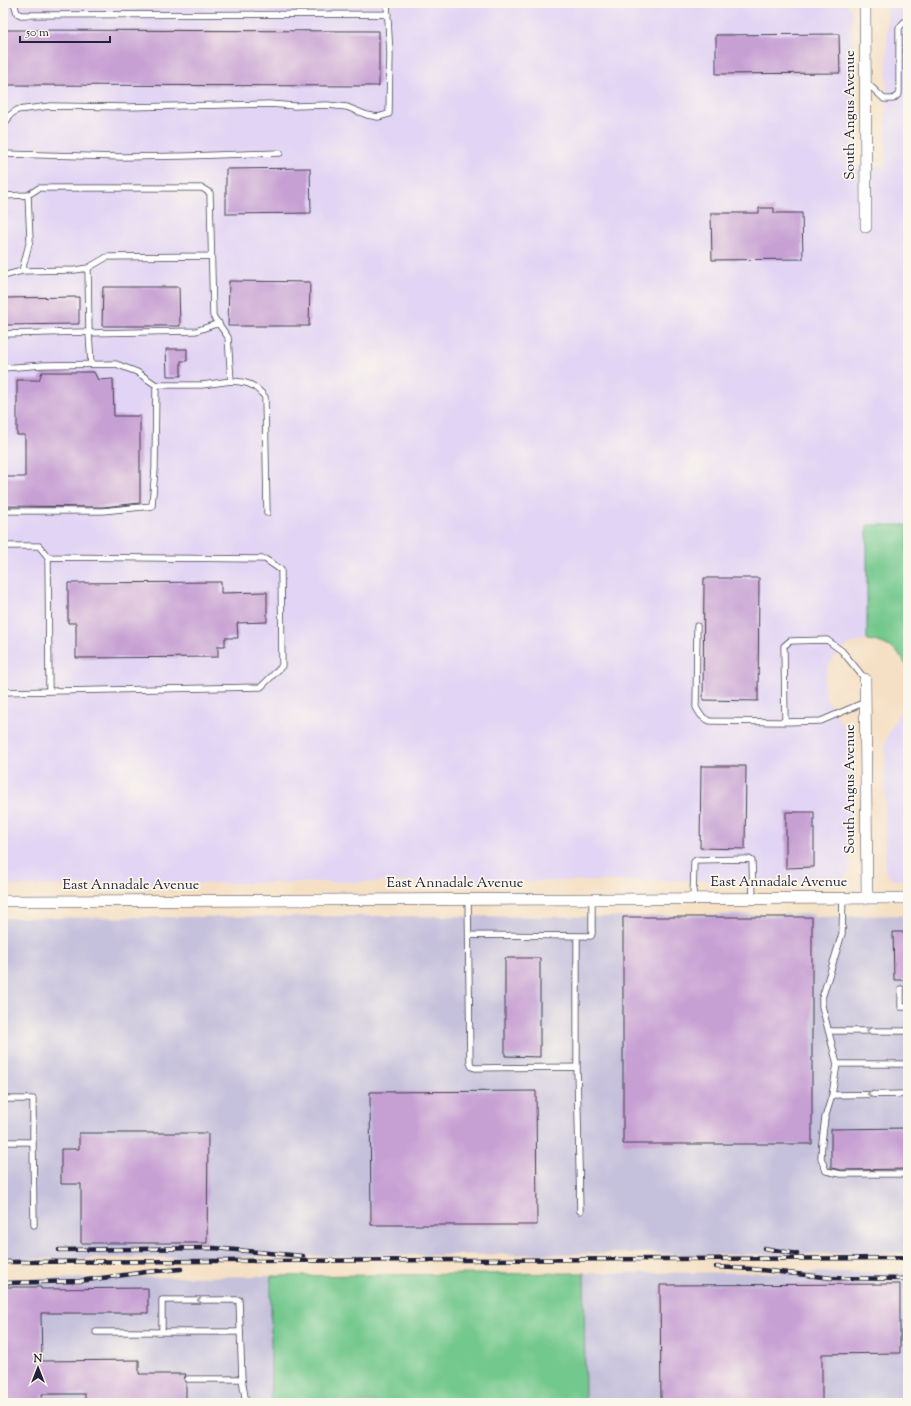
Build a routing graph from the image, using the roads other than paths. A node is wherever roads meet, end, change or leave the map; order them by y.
1 (14, 3) edge
2 (387, 3) edge
3 (866, 3) edge
4 (388, 14) junction
5 (908, 22) edge
6 (866, 82) junction
7 (3, 136) edge
8 (280, 153) dead end
9 (3, 154) edge
10 (28, 195) junction
11 (3, 196) edge
12 (866, 227) dead end
13 (211, 256) junction
14 (88, 268) junction
15 (22, 271) junction
16 (3, 276) edge
17 (219, 324) junction
18 (89, 333) junction
19 (3, 334) edge
20 (91, 364) junction
21 (3, 368) edge
22 (231, 381) junction
23 (156, 385) junction
24 (3, 511) edge
25 (267, 513) dead end
26 (3, 546) edge
27 (48, 557) junction
28 (697, 626) dead end
29 (865, 679) joint
30 (49, 691) junction
31 (3, 692) edge
32 (865, 702) junction
33 (785, 722) junction
34 (693, 898) junction
35 (753, 898) junction
36 (843, 898) junction
37 (867, 898) junction
38 (908, 898) edge
39 (468, 899) junction
40 (592, 899) junction
41 (3, 901) edge
42 (469, 935) junction
43 (577, 936) junction
44 (901, 989) dead end
45 (908, 1007) edge
46 (828, 1031) junction
47 (908, 1031) edge
48 (837, 1064) junction
49 (908, 1064) edge
50 (578, 1067) junction
51 (908, 1094) edge
52 (832, 1095) junction
53 (3, 1099) edge
54 (3, 1142) edge
55 (33, 1142) junction
56 (908, 1174) edge
57 (580, 1212) dead end
58 (34, 1224) dead end
59 (96, 1332) dead end
60 (162, 1332) junction
61 (240, 1332) junction
62 (188, 1379) dead end
63 (242, 1379) junction
64 (246, 1403) edge

1 - 4 lane
2 - 4 lane
3 - 6 street, South Angus Avenue
4 - 7 lane
5 - 6 lane
6 - 12 street, South Angus Avenue
8 - 9 lane
10 - 11 lane
10 - 13 lane
10 - 15 lane
13 - 14 lane
13 - 17 lane
14 - 15 lane
14 - 18 lane
15 - 16 lane
17 - 18 lane
17 - 22 lane
18 - 19 lane
18 - 20 lane
20 - 21 lane
20 - 23 lane
22 - 23 lane
22 - 25 lane
23 - 24 lane
26 - 27 lane
27 - 30 lane
27 - 30 lane
28 - 33 lane
29 - 32 street, South Angus Avenue
29 - 33 lane
30 - 31 lane
32 - 33 lane
32 - 37 street, South Angus Avenue
34 - 35 street, East Annadale Avenue
34 - 35 lane
34 - 40 street, East Annadale Avenue
35 - 36 street, East Annadale Avenue
36 - 37 street, East Annadale Avenue
36 - 46 lane
37 - 38 street, East Annadale Avenue
39 - 40 street, East Annadale Avenue
39 - 41 street, East Annadale Avenue
39 - 42 lane
40 - 43 lane
42 - 43 lane
42 - 50 lane
43 - 50 lane
44 - 45 lane
47 -> 46 lane
46 - 48 lane
48 - 49 lane
48 - 52 lane
50 - 57 lane
51 -> 52 lane
52 - 56 lane
53 - 55 lane
54 - 55 lane
55 - 58 lane
59 - 60 lane
60 - 61 lane
61 -> 60 lane
61 - 63 lane
62 - 63 lane
63 - 64 lane

